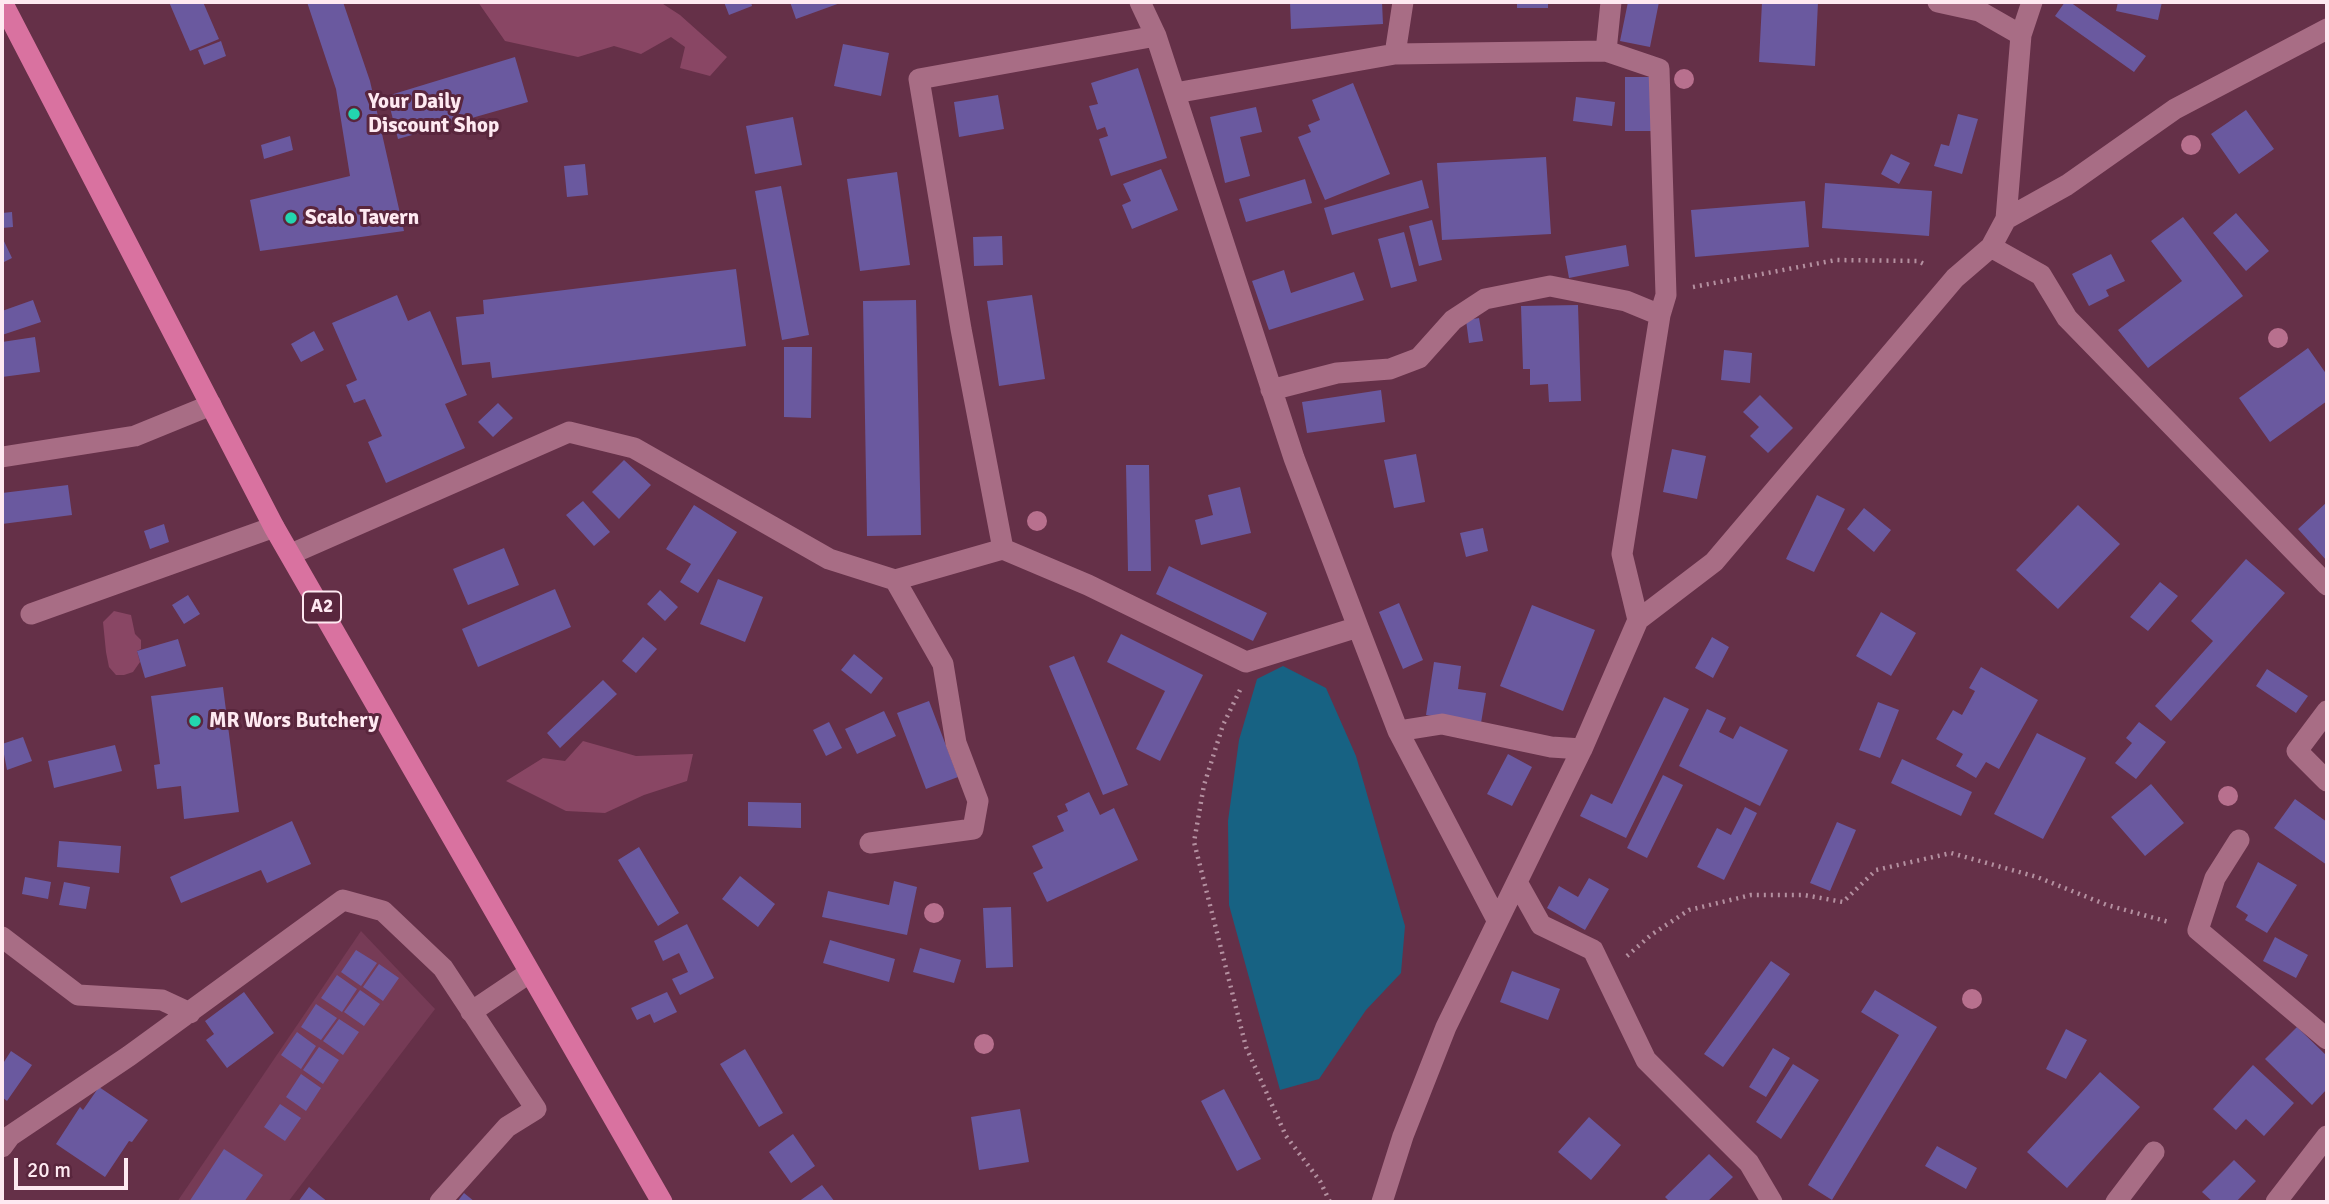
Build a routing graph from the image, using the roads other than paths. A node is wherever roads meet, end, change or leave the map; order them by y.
1 (1140, 2) edge
2 (1403, 2) edge
3 (1611, 2) edge
4 (1938, 2) edge
5 (2032, 2) edge
6 (4, 7) edge
7 (2327, 29) edge
8 (2021, 35) junction
9 (1156, 36) junction
10 (1606, 51) junction
11 (1395, 54) junction
12 (1175, 93) junction
13 (2006, 219) junction
14 (1991, 247) junction
15 (1663, 305) junction
16 (1272, 390) junction
17 (211, 405) junction
18 (2, 457) edge
19 (274, 527) junction
20 (1003, 549) junction
21 (291, 554) junction
22 (895, 580) junction
23 (2327, 585) edge
24 (31, 614) dead end
25 (1638, 620) junction
26 (1358, 627) junction
27 (2327, 711) edge
28 (1398, 731) junction
29 (1582, 750) junction
30 (2327, 781) edge
31 (2239, 840) dead end
32 (870, 843) dead end
33 (1518, 884) junction
34 (1497, 920) junction
35 (2, 937) edge
36 (529, 974) junction
37 (471, 1012) junction
38 (190, 1013) junction
39 (2327, 1040) edge
40 (2327, 1136) edge
41 (2, 1147) edge
42 (2154, 1152) dead end
43 (440, 1202) edge
44 (662, 1202) edge
45 (1382, 1202) edge
46 (1772, 1202) edge
47 (2116, 1202) edge
48 (2276, 1202) edge

1 - 9 street
2 - 11 street
3 - 10 street
4 - 8 street
5 - 8 street
6 - 17 main road, A2
7 - 13 street
8 - 13 street
9 - 12 street
9 - 20 street
10 - 11 street
10 - 15 street
11 - 12 street
12 - 16 street
13 - 14 street
14 - 23 street
14 - 25 street
15 - 16 street
15 - 25 street
16 - 26 street
17 - 18 street
17 - 19 main road, A2
19 - 21 main road, A2
19 - 24 street
20 - 22 street
20 - 26 street
21 - 22 street
21 - 36 main road, A2
22 - 32 street
25 - 29 street
26 - 28 street
27 - 30 street
28 - 29 street
28 - 34 street
29 - 33 street
31 - 39 street
33 - 34 street
33 - 46 street
34 - 45 street
35 - 38 street
36 - 37 street
36 - 44 main road, A2
37 - 38 street
37 - 43 street
38 - 41 street
40 - 48 street
42 - 47 street

